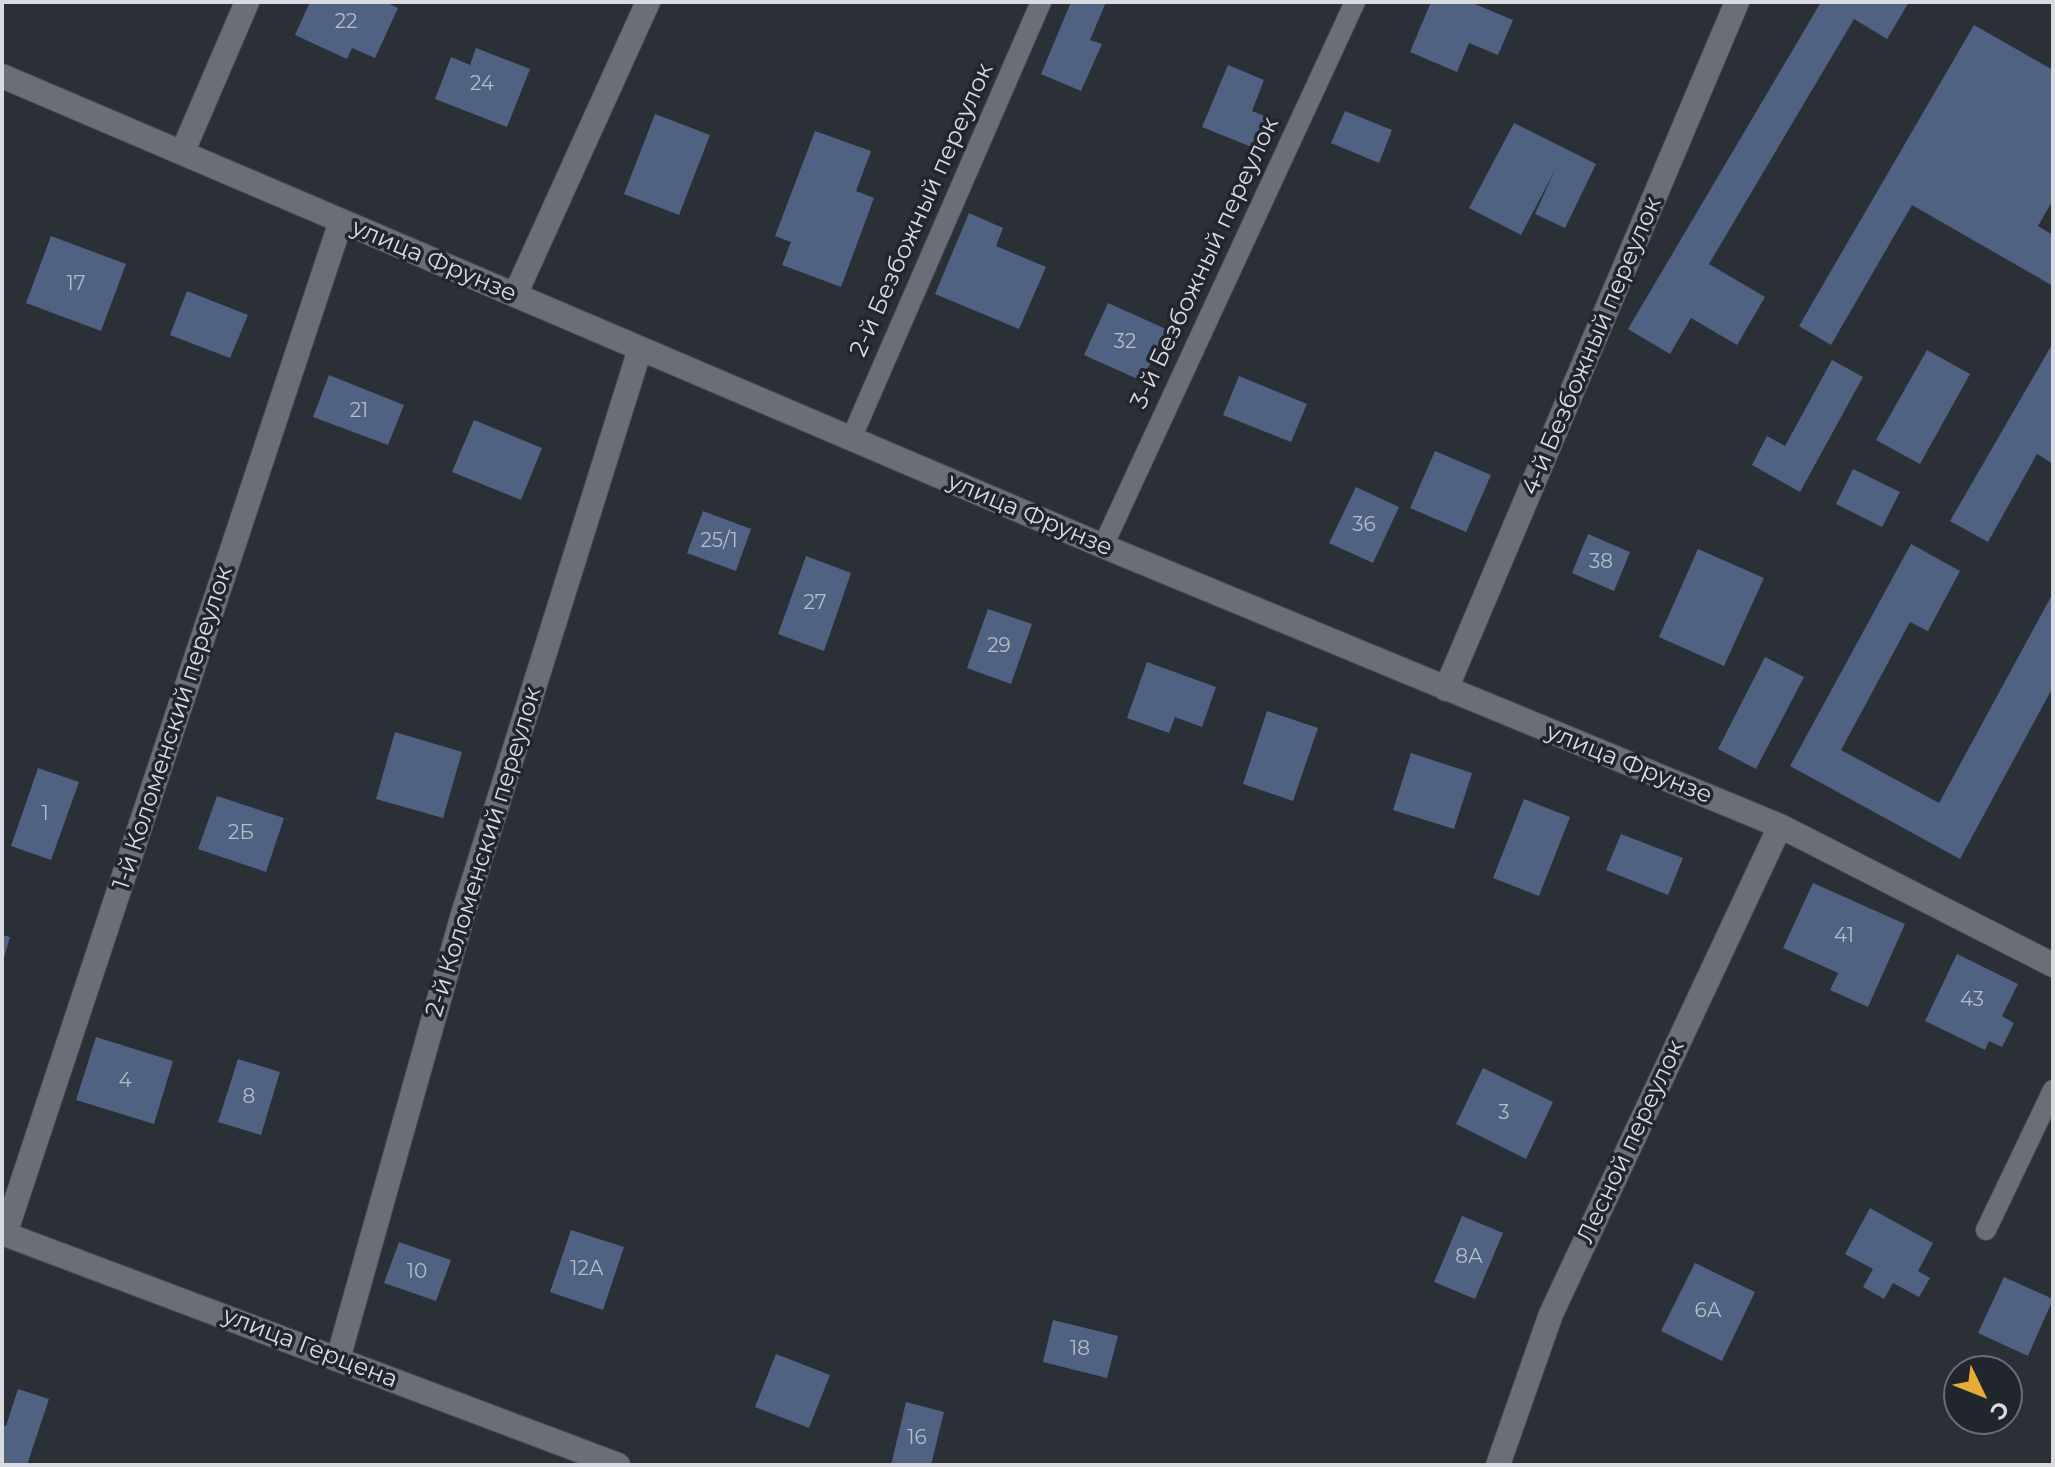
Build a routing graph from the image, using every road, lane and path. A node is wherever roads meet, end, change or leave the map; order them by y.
1 (247, 2) edge
2 (648, 2) edge
3 (1041, 2) edge
4 (1355, 2) edge
5 (1737, 2) edge
6 (2, 76) edge
7 (183, 151) junction
8 (341, 221) junction
9 (515, 295) junction
10 (640, 349) junction
11 (851, 439) junction
12 (1103, 546) junction
13 (1446, 689) junction
14 (1780, 826) junction
15 (2053, 965) edge
16 (2053, 1090) edge
17 (1986, 1230) dead end
18 (3, 1234) edge
19 (338, 1359) junction
20 (618, 1465) edge
21 (1498, 1465) edge

1 - 7 street
2 - 9 street
3 - 11 lane, 2-й Безбожный переулок
4 - 12 lane, 3-й Безбожный переулок
5 - 13 street, 4-й Безбожный переулок
6 - 7 street, улица Фрунзе
7 - 8 street, улица Фрунзе
8 - 9 street, улица Фрунзе
8 - 18 street, 1-й Коломенский переулок
9 - 10 street, улица Фрунзе
10 - 11 street, улица Фрунзе
10 - 19 street, 2-й Коломенский переулок
11 - 12 street, улица Фрунзе
12 - 13 street, улица Фрунзе
13 - 14 street, улица Фрунзе
14 - 15 street, улица Фрунзе
14 - 21 street, Лесной переулок
16 - 17 lane
18 - 19 street, улица Герцена
19 - 20 street, улица Герцена

